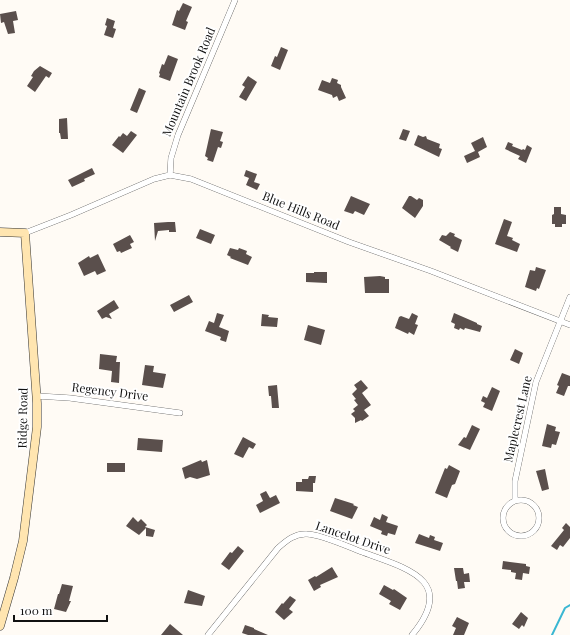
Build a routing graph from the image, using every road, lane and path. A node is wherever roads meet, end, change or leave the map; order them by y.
1 (235, 0) edge
2 (170, 175) junction
3 (0, 232) edge
4 (25, 233) junction
5 (570, 297) edge
6 (560, 322) junction
7 (570, 325) edge
8 (37, 396) junction
9 (180, 413) dead end
10 (515, 501) junction
11 (0, 626) edge
12 (208, 635) edge
13 (412, 635) edge

1 - 2 street, Mountain Brook Road
2 - 4 street, Blue Hills Road
2 - 6 street, Blue Hills Road
3 - 4 street
4 - 8 street, Ridge Road
5 - 6 street, Maplecrest Lane
6 - 7 street, Blue Hills Road
6 - 10 street, Maplecrest Lane
8 - 9 street, Regency Drive
8 - 11 street, Ridge Road
10 - 10 street
12 - 13 street, Lancelot Drive

